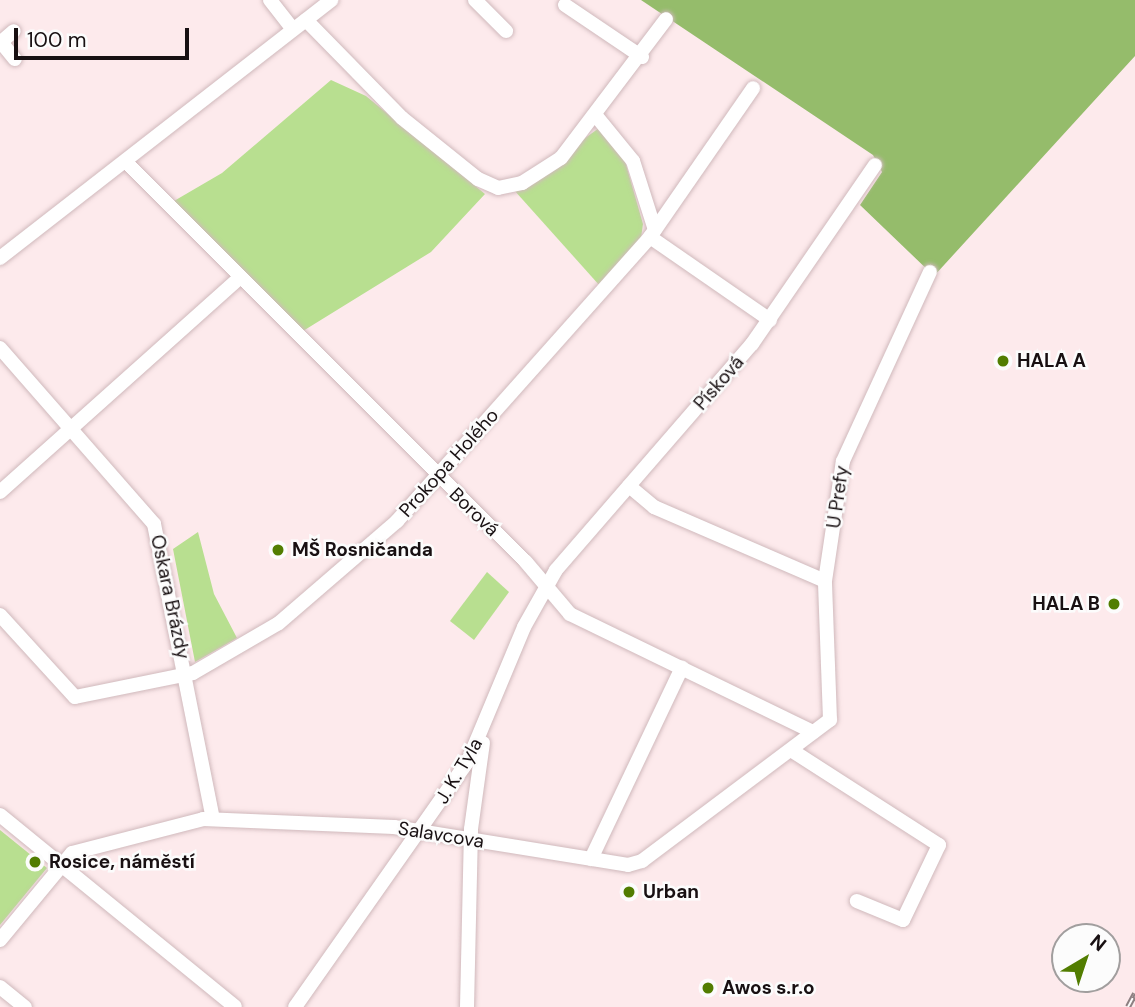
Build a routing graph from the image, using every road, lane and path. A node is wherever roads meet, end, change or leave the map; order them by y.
1 (270, 0) edge
2 (331, 0) edge
3 (475, 0) edge
4 (565, 5) dead end
5 (666, 19) dead end
6 (306, 20) junction
7 (293, 29) junction
8 (14, 31) dead end
9 (506, 31) dead end
10 (1, 43) edge
11 (642, 57) junction
12 (15, 58) dead end
13 (753, 88) dead end
14 (597, 117) junction
15 (125, 161) junction
16 (875, 165) dead end
17 (653, 234) junction
18 (0, 258) edge
19 (930, 272) dead end
20 (238, 279) junction
21 (770, 320) junction
22 (0, 348) edge
23 (72, 427) junction
24 (437, 476) junction
25 (629, 486) junction
26 (0, 492) edge
27 (825, 581) junction
28 (546, 587) junction
29 (0, 615) edge
30 (682, 667) junction
31 (186, 675) junction
32 (486, 724) junction
33 (813, 732) junction
34 (791, 750) junction
35 (0, 815) edge
36 (213, 818) junction
37 (422, 831) junction
38 (472, 840) junction
39 (591, 859) junction
40 (61, 865) junction
41 (857, 901) dead end
42 (0, 940) edge
43 (0, 986) edge
44 (25, 1007) edge
45 (234, 1007) edge
46 (295, 1007) edge
47 (467, 1007) edge

1 - 7 street
2 - 6 street
3 - 9 street
4 - 11 street
5 - 11 street
6 - 7 street
6 - 14 street
7 - 15 street
8 - 10 street
10 - 12 street
11 - 14 street
13 - 17 street, Prokopa Holého
14 - 17 street
15 - 18 street
15 - 20 street, Borová
16 - 21 street, Písková
17 - 21 street
17 - 24 street, Prokopa Holého
19 - 27 street, U Prefy
20 - 23 street
20 - 24 street, Borová
21 - 25 street, Písková
22 - 23 street, Oskara Brázdy
23 - 26 street
23 - 31 street, Oskara Brázdy
24 - 28 street, Borová
24 - 31 street, Prokopa Holého
25 - 27 street
25 - 28 street, Písková
27 - 33 street, U Prefy
28 - 30 street, Borová
28 - 32 street, J. K. Tyla
29 - 31 street, Prokopa Holého
30 - 33 street, Borová
30 - 39 street
31 - 36 street, Oskara Brázdy
32 - 37 street, J. K. Tyla
32 - 38 street
33 - 34 street, Salavcova
34 - 39 street, Salavcova
34 - 41 street
35 - 40 street
36 - 37 street, Salavcova
36 - 40 street, Salavcova
37 - 38 street, Salavcova
37 - 46 street, J. K. Tyla
38 - 39 street, Salavcova
38 - 47 street
40 - 42 street, Salavcova
40 - 45 street
43 - 44 street

